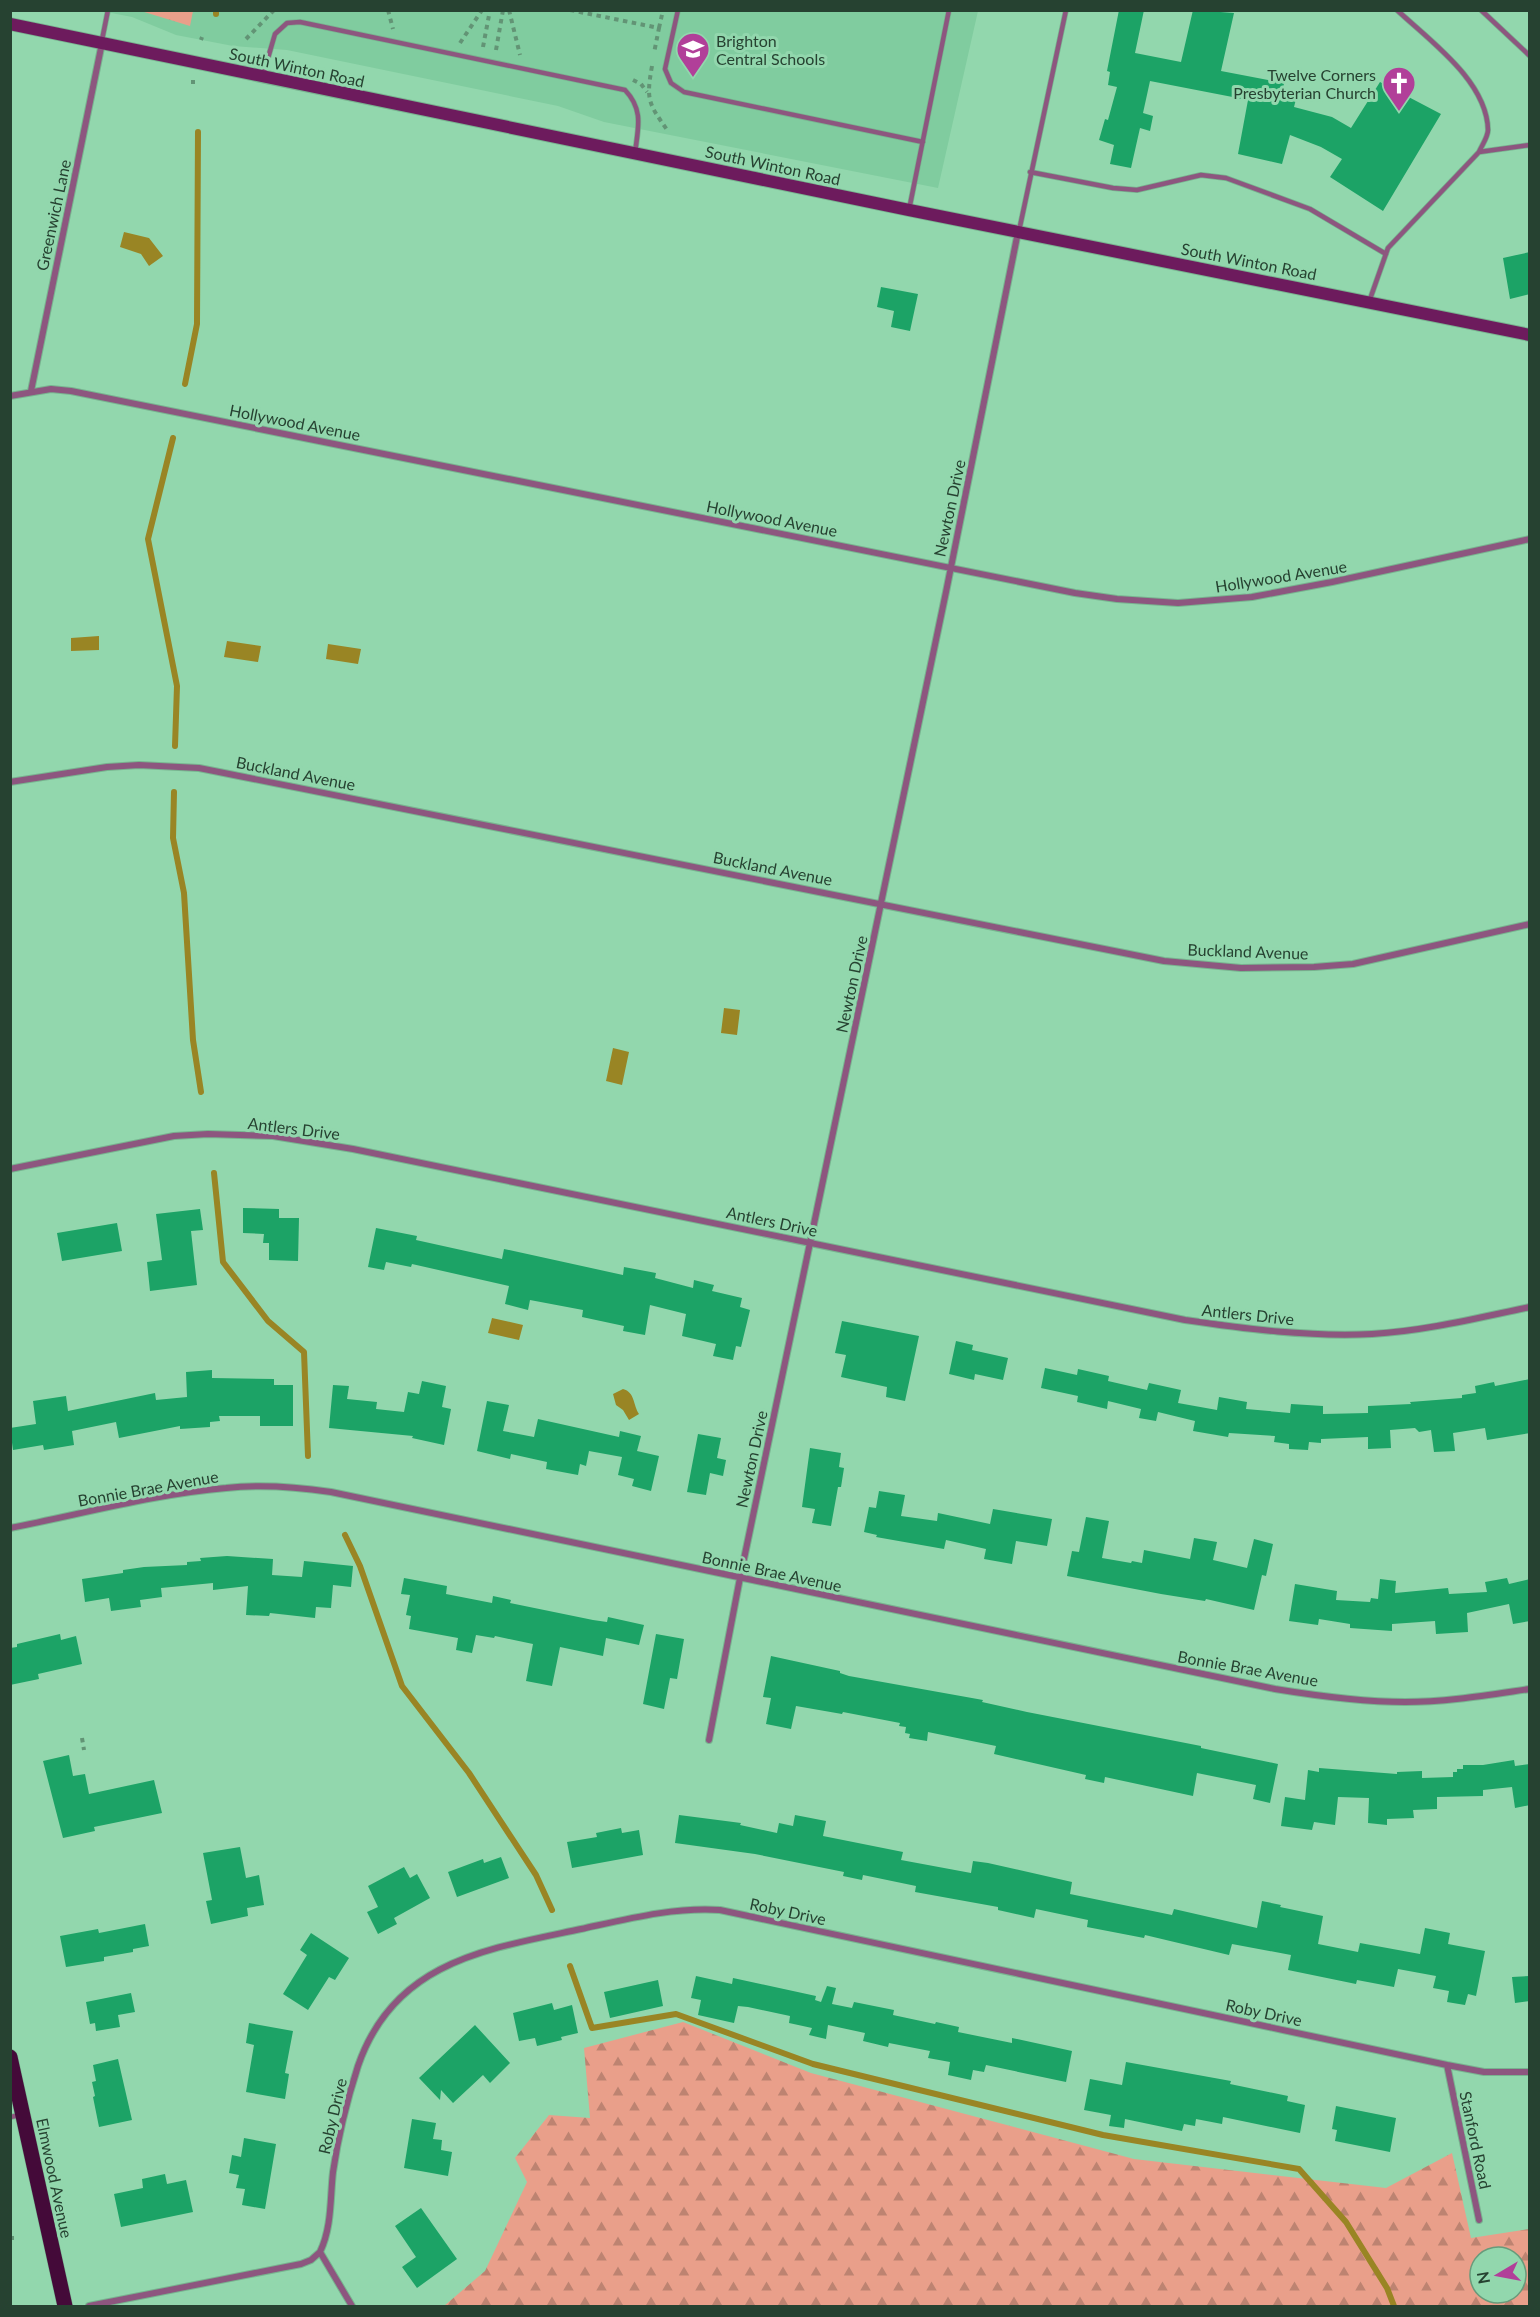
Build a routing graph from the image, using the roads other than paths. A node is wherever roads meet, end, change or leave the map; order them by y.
1 (108, 10) edge
2 (678, 10) edge
3 (949, 10) edge
4 (1066, 10) edge
5 (1397, 10) edge
6 (1481, 10) edge
7 (10, 24) edge
8 (102, 43) junction
9 (1530, 56) edge
10 (263, 76) junction
11 (922, 142) junction
12 (1530, 145) edge
13 (1479, 152) junction
14 (635, 153) junction
15 (1030, 172) junction
16 (909, 210) junction
17 (1018, 232) junction
18 (1386, 254) junction
19 (1369, 302) junction
20 (1530, 335) edge
21 (31, 391) junction
22 (10, 396) edge
23 (1530, 539) edge
24 (951, 568) junction
25 (10, 782) edge
26 (881, 904) junction
27 (1530, 924) edge
28 (10, 1169) edge
29 (811, 1242) junction
30 (1530, 1307) edge
31 (10, 1528) edge
32 (740, 1578) junction
33 (1530, 1689) edge
34 (709, 1740) dead end
35 (10, 2056) edge
36 (1447, 2065) junction
37 (1530, 2072) edge
38 (17, 2116) edge
39 (1479, 2220) dead end
40 (320, 2252) junction
41 (65, 2307) edge
42 (89, 2307) edge
43 (352, 2307) edge

1 - 8 lane
2 - 11 lane
3 - 11 lane
4 - 15 lane
5 - 13 lane
6 - 9 lane
7 - 8 main road, South Winton Road
8 - 10 main road, South Winton Road
8 - 21 street, Greenwich Lane
10 - 14 main road, South Winton Road
10 - 14 lane
11 - 16 lane
12 - 13 lane
13 - 18 lane
14 - 16 main road, South Winton Road
15 - 17 lane
15 - 18 lane
16 - 17 main road, South Winton Road
17 - 19 main road, South Winton Road
17 - 24 street, Newton Drive
18 - 19 lane
19 - 20 main road, South Winton Road
21 - 22 street, Hollywood Avenue
21 - 24 street, Hollywood Avenue
23 - 24 street, Hollywood Avenue
24 - 26 street, Newton Drive
25 - 26 street, Buckland Avenue
26 - 27 street, Buckland Avenue
26 - 29 street, Newton Drive
28 - 29 street, Antlers Drive
29 - 30 street, Antlers Drive
29 - 32 street, Newton Drive
31 - 32 street, Bonnie Brae Avenue
32 - 33 street, Bonnie Brae Avenue
32 - 34 street, Newton Drive
35 - 38 main road, Elmwood Avenue
36 - 37 street, Roby Drive
36 - 39 street, Stanford Road
36 - 40 street, Roby Drive
38 - 41 main road, Elmwood Avenue
40 - 42 street
40 - 43 street

